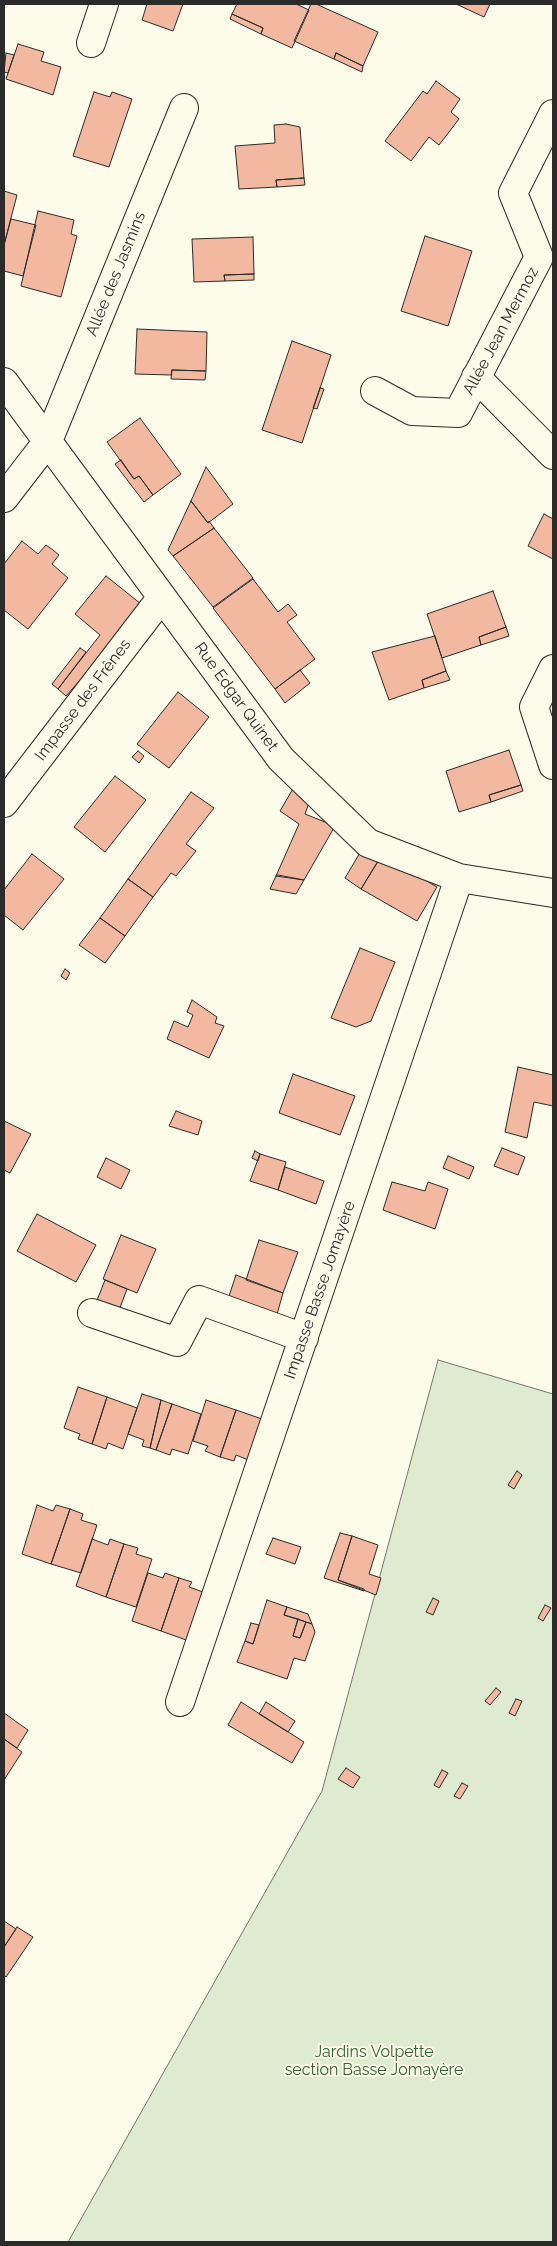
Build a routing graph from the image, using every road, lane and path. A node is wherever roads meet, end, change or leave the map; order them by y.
1 (104, 4) edge
2 (91, 43) dead end
3 (184, 108) dead end
4 (553, 114) edge
5 (476, 377) junction
6 (4, 382) edge
7 (375, 391) dead end
8 (48, 441) junction
9 (553, 455) edge
10 (4, 498) edge
11 (162, 596) junction
12 (553, 669) edge
13 (553, 765) edge
14 (4, 803) edge
15 (459, 878) junction
16 (553, 893) edge
17 (92, 1313) dead end
18 (304, 1338) junction
19 (180, 1702) dead end

1 - 2 street
3 - 8 street, Allée des Jasmins
4 - 5 street, Allée Jean Mermoz
5 - 7 street, Allée Jean Mermoz
5 - 9 street
6 - 8 street, Rue Edgar Quinet
8 - 10 street, Allée des Jasmins
8 - 11 street, Rue Edgar Quinet
11 - 14 street, Impasse des Frênes
11 - 15 street, Rue Edgar Quinet
12 - 13 street
15 - 16 street, Rue Edgar Quinet
15 - 18 street, Impasse Basse Jomayère
17 - 18 street
18 - 19 street, Impasse Basse Jomayère

